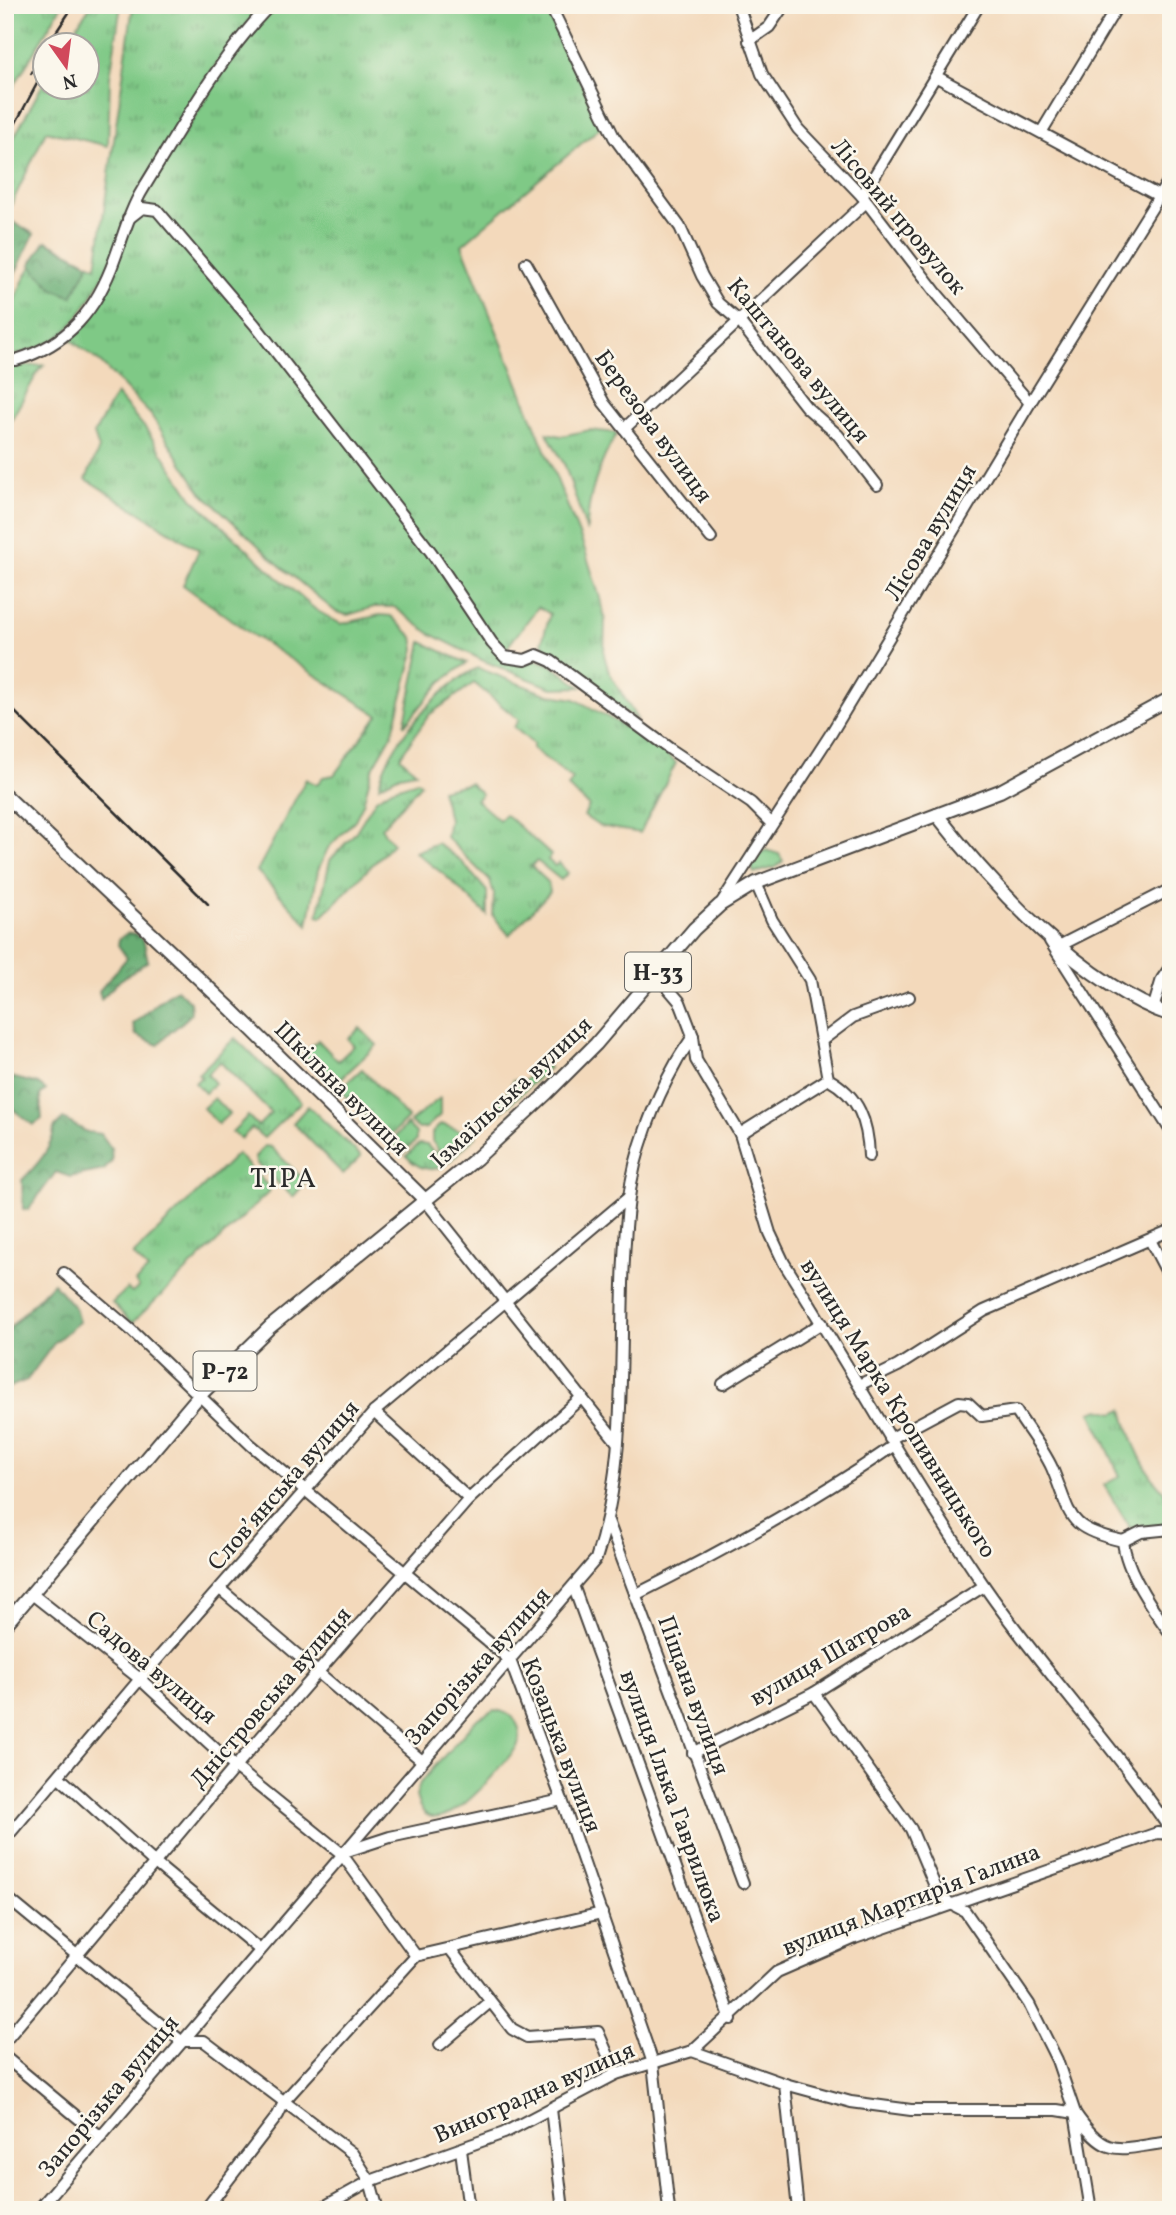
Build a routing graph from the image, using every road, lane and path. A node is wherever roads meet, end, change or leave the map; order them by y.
1 (270, 5) edge
2 (550, 5) edge
3 (738, 5) edge
4 (784, 5) edge
5 (979, 5) edge
6 (1118, 5) edge
7 (749, 41) junction
8 (937, 77) junction
9 (1042, 131) junction
10 (1171, 177) edge
11 (1159, 196) junction
12 (864, 199) junction
13 (128, 219) junction
14 (526, 264) dead end
15 (739, 321) junction
16 (16, 360) dead end
17 (1030, 403) junction
18 (625, 428) junction
19 (877, 485) dead end
20 (711, 538) dead end
21 (1171, 698) edge
22 (5, 795) edge
23 (937, 816) junction
24 (771, 823) junction
25 (756, 883) junction
26 (1171, 889) edge
27 (720, 905) junction
28 (1044, 933) junction
29 (1059, 946) junction
30 (1171, 966) edge
31 (656, 974) junction
32 (909, 997) dead end
33 (1153, 1009) junction
34 (1171, 1015) edge
35 (693, 1036) junction
36 (821, 1041) junction
37 (828, 1079) junction
38 (1171, 1131) edge
39 (740, 1133) junction
40 (869, 1156) dead end
41 (629, 1197) junction
42 (424, 1199) junction
43 (1171, 1230) edge
44 (1150, 1240) junction
45 (64, 1273) dead end
46 (1171, 1280) edge
47 (505, 1304) junction
48 (822, 1323) junction
49 (723, 1384) dead end
50 (859, 1385) junction
51 (198, 1397) junction
52 (582, 1397) junction
53 (374, 1412) junction
54 (617, 1441) junction
55 (892, 1442) junction
56 (306, 1491) junction
57 (469, 1499) junction
58 (608, 1521) junction
59 (1171, 1529) edge
60 (1123, 1541) junction
61 (621, 1558) junction
62 (596, 1559) junction
63 (406, 1573) junction
64 (984, 1586) junction
65 (574, 1588) junction
66 (220, 1589) junction
67 (32, 1594) junction
68 (635, 1595) junction
69 (5, 1625) edge
70 (1171, 1634) edge
71 (510, 1660) junction
72 (318, 1674) junction
73 (140, 1679) junction
74 (814, 1693) junction
75 (693, 1753) junction
76 (421, 1760) junction
77 (235, 1767) junction
78 (59, 1777) junction
79 (562, 1800) junction
80 (1171, 1832) edge
81 (5, 1839) edge
82 (341, 1853) junction
83 (156, 1864) junction
84 (743, 1883) dead end
85 (5, 1896) edge
86 (953, 1903) junction
87 (602, 1913) junction
88 (450, 1949) junction
89 (260, 1950) junction
90 (76, 1956) junction
91 (416, 1956) junction
92 (490, 2002) junction
93 (730, 2019) junction
94 (5, 2040) edge
95 (181, 2041) junction
96 (440, 2045) dead end
97 (692, 2051) junction
98 (5, 2057) edge
99 (653, 2063) junction
100 (616, 2074) junction
101 (785, 2084) junction
102 (285, 2100) junction
103 (551, 2109) junction
104 (1075, 2113) junction
105 (101, 2137) junction
106 (1171, 2143) edge
107 (461, 2150) junction
108 (370, 2181) junction
109 (38, 2210) edge
110 (205, 2210) edge
111 (318, 2210) edge
112 (378, 2210) edge
113 (469, 2210) edge
114 (563, 2210) edge
115 (670, 2210) edge
116 (798, 2210) edge
117 (1091, 2210) edge

1 - 13 street
2 - 15 street, Каштанова вулиця
3 - 7 street, Лісовий провулок
4 - 7 street
5 - 8 street
6 - 9 street
7 - 12 street, Лісовий провулок
8 - 9 street
8 - 12 street
9 - 11 street
10 - 11 street, Лісова вулиця
11 - 17 street, Лісова вулиця
12 - 15 street
12 - 17 street, Лісовий провулок
13 - 16 street
13 - 24 street
14 - 18 street, Березова вулиця
15 - 18 street
15 - 19 street, Каштанова вулиця
17 - 24 street, Лісова вулиця
18 - 20 street, Березова вулиця
21 - 23 main road, Ізмаїльська вулиця / Н-33
22 - 42 main road, Шкільна вулиця
23 - 25 main road, Ізмаїльська вулиця / Н-33
23 - 28 main road
24 - 27 street, Лісова вулиця
25 - 27 main road, Ізмаїльська вулиця / Н-33
25 - 36 street
26 - 29 street
27 - 31 main road, Ізмаїльська вулиця / Н-33
28 - 29 main road
28 - 38 street
29 - 33 main road
30 - 33 street
31 - 35 street, вулиця Марка Кропивницького
31 - 42 main road, Ізмаїльська вулиця / Н-33
32 - 36 street
33 - 34 main road
35 - 39 street, вулиця Марка Кропивницького
35 - 41 street, Запорізька вулиця
36 - 37 street
37 - 39 street
37 - 40 street
39 - 48 street, вулиця Марка Кропивницького
41 - 47 street, Словʼянська вулиця
41 - 54 street, Запорізька вулиця
42 - 47 street, Шкільна вулиця
42 - 51 main road, Ізмаїльська вулиця / Р-72
43 - 44 street
44 - 46 street
44 - 50 street
45 - 51 street, Козацька вулиця
47 - 52 street, Шкільна вулиця
47 - 53 street, Словʼянська вулиця
48 - 49 street
48 - 50 street, вулиця Марка Кропивницького
50 - 55 street, вулиця Марка Кропивницького
51 - 56 street, Козацька вулиця
51 - 67 main road, Ізмаїльська вулиця / Р-72
52 - 54 street, Шкільна вулиця
52 - 57 street, Дністровська вулиця
53 - 56 street, Словʼянська вулиця
53 - 57 street
54 - 58 street, Запорізька вулиця
55 - 60 street
55 - 64 street, вулиця Марка Кропивницького
55 - 68 street
56 - 63 street, Козацька вулиця
56 - 66 street, Словʼянська вулиця
57 - 63 street, Дністровська вулиця
58 - 61 street, Піщана вулиця
58 - 62 street, Запорізька вулиця
59 - 60 street
60 - 70 street
61 - 62 street
61 - 68 street, Піщана вулиця
62 - 65 street, Запорізька вулиця
63 - 71 street, Козацька вулиця
63 - 72 street, Дністровська вулиця
64 - 74 street, вулиця Шатрова
64 - 80 street, вулиця Марка Кропивницького
65 - 71 street, Запорізька вулиця
65 - 93 street, вулиця Ілька Гаврилюка
66 - 72 street
66 - 73 street, Словʼянська вулиця
67 - 69 main road, Ізмаїльська вулиця / Р-72
67 - 73 street, Садова вулиця
68 - 75 street, Піщана вулиця
71 - 76 street, Запорізька вулиця
71 - 79 street, Козацька вулиця
72 - 76 street
72 - 77 street, Дністровська вулиця
73 - 77 street, Садова вулиця
73 - 78 street, Словʼянська вулиця
74 - 75 street, вулиця Шатрова
74 - 86 street
75 - 84 street, Піщана вулиця
76 - 82 street, Запорізька вулиця
77 - 82 street, Садова вулиця
77 - 83 street, Дністровська вулиця
78 - 81 street, Словʼянська вулиця
78 - 83 street
79 - 82 street
79 - 87 street, Козацька вулиця
80 - 86 street, вулиця Мартирія Галина
82 - 89 street, Запорізька вулиця
82 - 91 street, Садова вулиця
83 - 89 street
83 - 90 street, Дністровська вулиця
85 - 90 street
86 - 93 street, вулиця Мартирія Галина
86 - 104 street
87 - 88 street
87 - 99 street, Козацька вулиця
88 - 91 street
88 - 92 street
89 - 95 street, Запорізька вулиця
90 - 94 street, Дністровська вулиця
90 - 95 street
91 - 102 street
92 - 96 street
92 - 100 street
93 - 97 street, вулиця Мартирія Галина
95 - 102 street
95 - 105 street, Запорізька вулиця
97 - 99 street, Виноградна вулиця
97 - 101 street
98 - 105 street
99 - 100 street, Виноградна вулиця
99 - 115 street, Козацька вулиця
100 - 103 street, Виноградна вулиця
101 - 104 street
101 - 116 street
102 - 108 street
102 - 110 street
103 - 107 street, Виноградна вулиця
103 - 114 street
104 - 106 street
104 - 117 street
105 - 109 street, Запорізька вулиця
107 - 108 street, Виноградна вулиця
107 - 113 street
108 - 111 street, Виноградна вулиця
108 - 112 street

